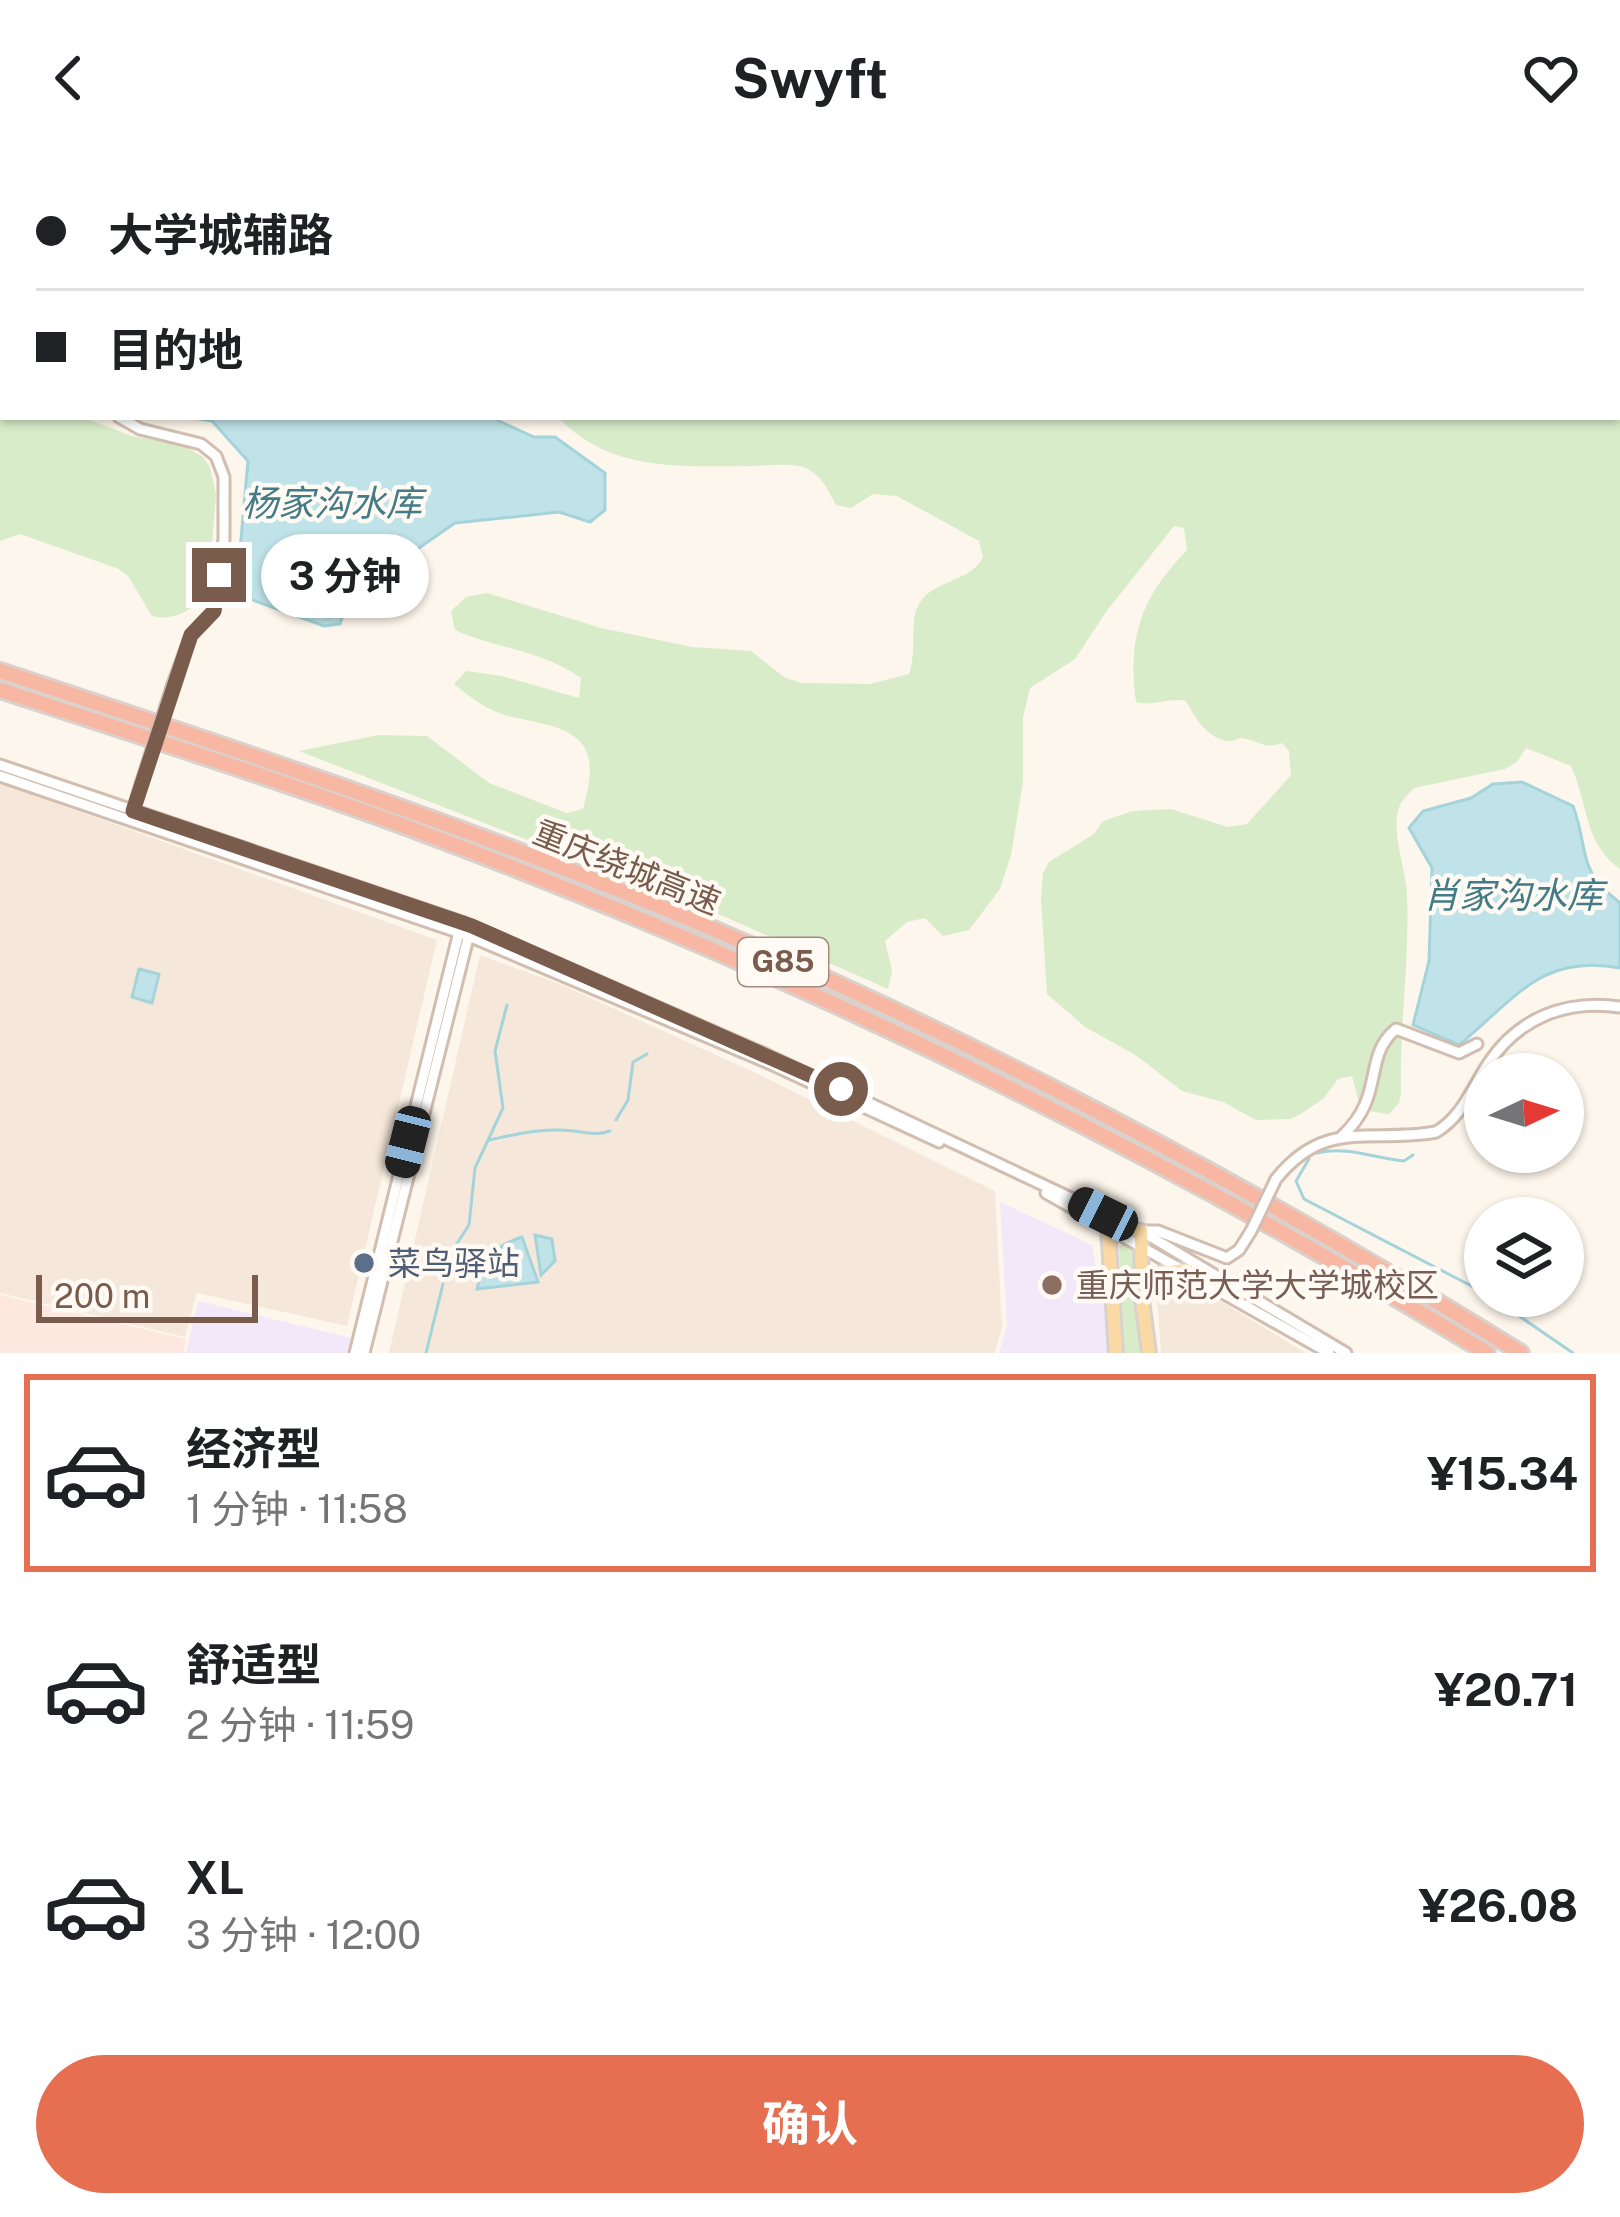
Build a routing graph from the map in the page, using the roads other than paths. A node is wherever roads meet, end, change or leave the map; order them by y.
1 (124, 420) edge
2 (0, 671) edge
3 (0, 689) edge
4 (0, 765) edge
5 (0, 776) edge
6 (132, 815) junction
7 (465, 929) junction
8 (1620, 1007) edge
9 (1477, 1045) dead end
10 (1342, 1136) junction
11 (1108, 1227) junction
12 (1139, 1237) junction
13 (1186, 1270) junction
14 (1142, 1300) junction
15 (359, 1353) edge
16 (1117, 1353) edge
17 (1149, 1353) edge
18 (1329, 1353) edge
19 (1346, 1353) edge
20 (1487, 1353) edge
21 (1521, 1353) edge

1 - 6 street, bridge
2 - 21 highway, 重庆绕城高速 / G85
3 - 20 highway, 重庆绕城高速 / G85
4 - 6 street
5 - 6 street
6 - 7 street
7 - 11 street
7 - 12 street
7 - 15 street
8 - 10 street
9 - 10 street
10 - 12 street, bridge
11 - 12 main road
11 - 16 main road
12 - 13 street
12 - 14 main road
12 - 19 street
13 - 14 main road
13 - 18 street
14 - 17 main road

